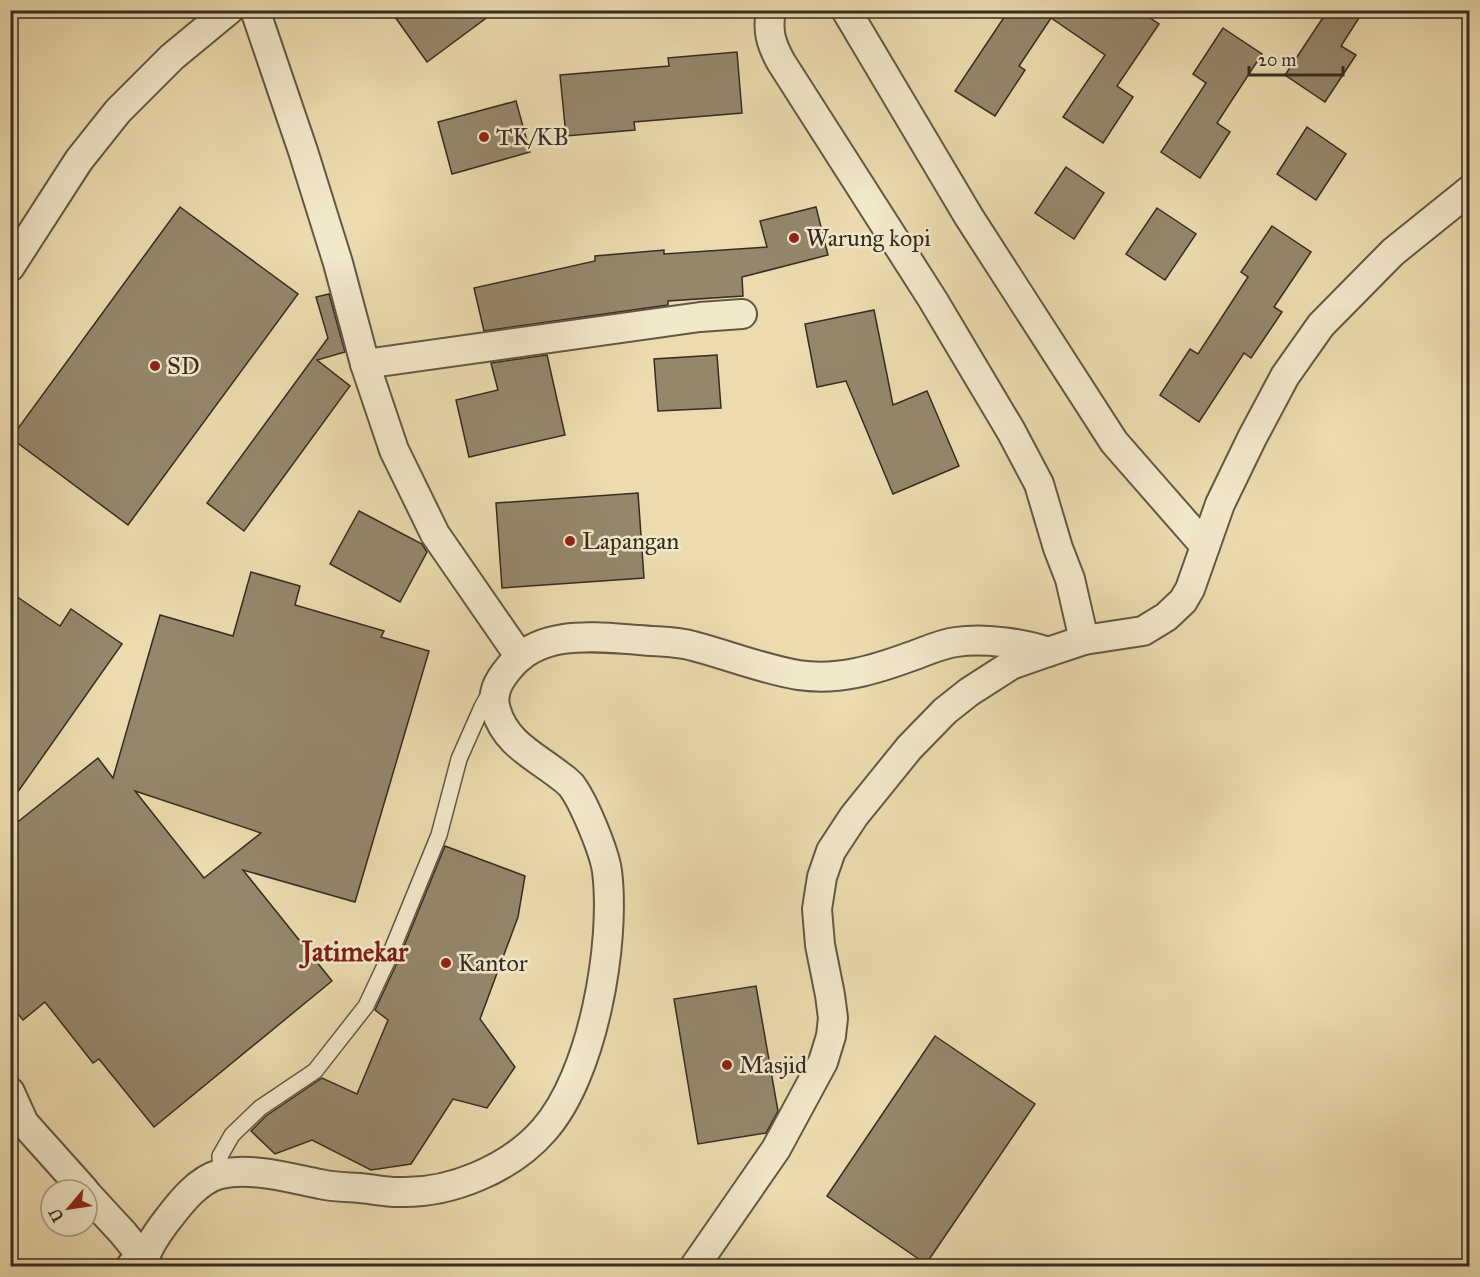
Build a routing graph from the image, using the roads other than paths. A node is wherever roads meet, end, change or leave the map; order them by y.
1 (229, 10) edge
2 (255, 10) edge
3 (771, 10) edge
4 (846, 10) edge
5 (1470, 190) edge
6 (10, 267) edge
7 (742, 314) dead end
8 (365, 364) junction
9 (1205, 546) junction
10 (1084, 640) junction
11 (1048, 652) junction
12 (520, 657) junction
13 (493, 694) junction
14 (10, 1092) edge
15 (221, 1174) junction
16 (73, 1178) edge
17 (99, 1207) edge
18 (139, 1264) edge
19 (695, 1266) edge

1 - 6 street
2 - 8 street
3 - 10 street
4 - 9 street
5 - 9 street
7 - 8 street
8 - 12 street
9 - 10 street
10 - 11 street
11 - 12 street
11 - 19 street
12 - 13 street
13 - 15 lane
13 - 15 street
14 - 16 street
15 - 18 street
17 - 18 street

